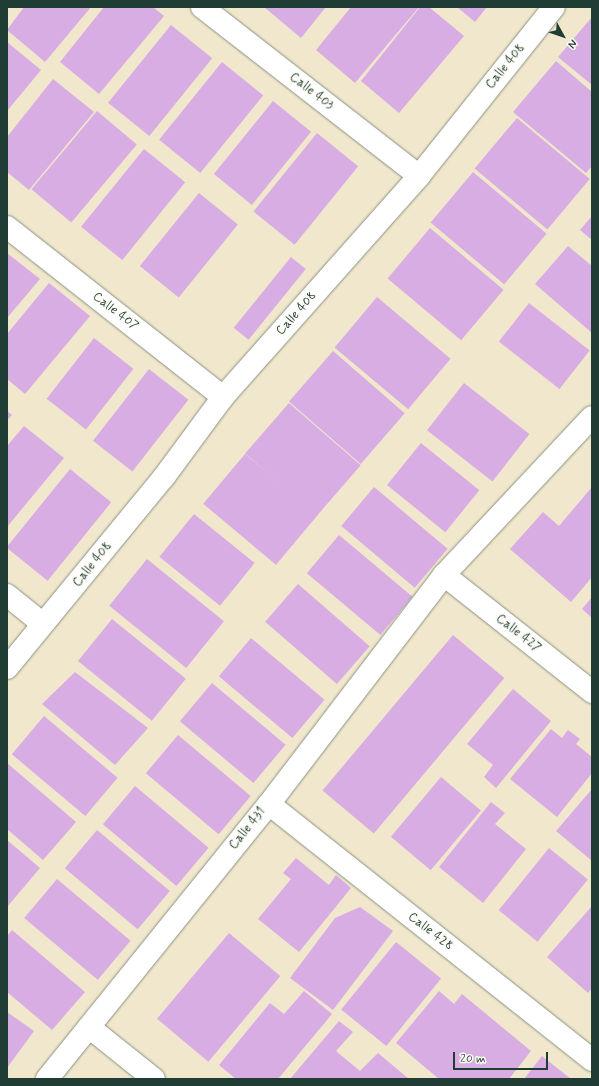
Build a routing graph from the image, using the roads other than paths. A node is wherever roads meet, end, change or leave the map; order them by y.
1 (202, 7) edge
2 (554, 7) edge
3 (419, 176) junction
4 (7, 227) edge
5 (223, 397) junction
6 (592, 417) edge
7 (444, 575) junction
8 (7, 595) edge
9 (43, 624) junction
10 (7, 668) edge
11 (592, 692) edge
12 (269, 804) junction
13 (89, 1027) junction
14 (592, 1060) edge
15 (47, 1079) edge
16 (154, 1079) edge

1 - 3 street, Calle 403
2 - 3 street, Calle 408
3 - 5 street, Calle 408
4 - 5 street, Calle 407
5 - 9 street, Calle 408
6 - 7 street, Calle 431
7 - 11 street, Calle 427
7 - 12 street, Calle 431
8 - 9 street
9 - 10 street, Calle 408
12 - 13 street, Calle 431
12 - 14 street, Calle 428
13 - 15 street, Calle 431
13 - 16 street

